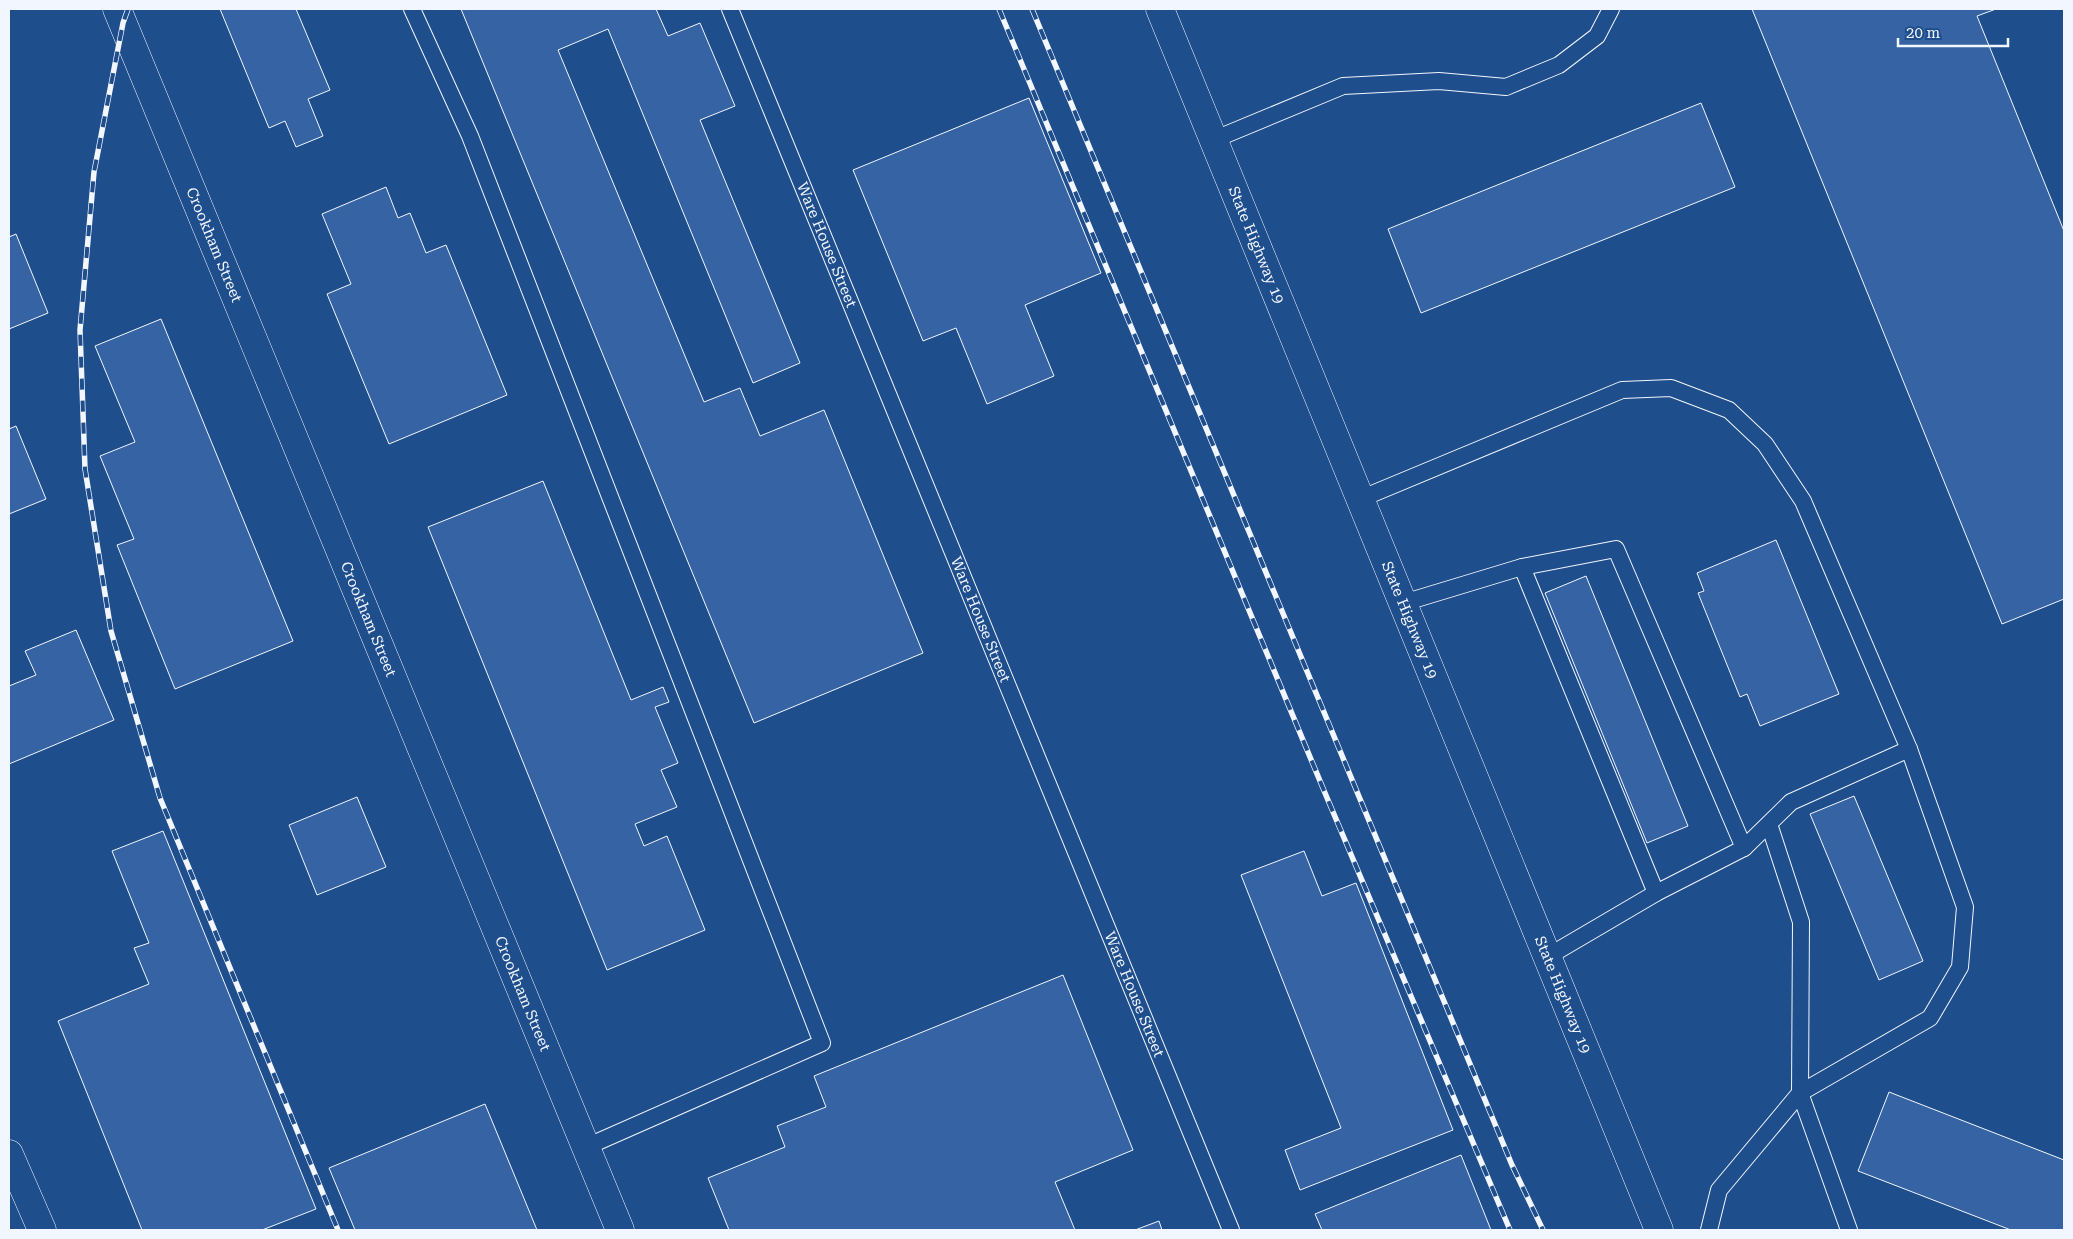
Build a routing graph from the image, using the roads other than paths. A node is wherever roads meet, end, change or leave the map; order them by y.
1 (117, 9) edge
2 (412, 9) edge
3 (730, 9) edge
4 (1160, 9) edge
5 (1611, 9) edge
6 (1213, 140) junction
7 (1360, 499) junction
8 (1522, 567) junction
9 (1403, 603) junction
10 (1909, 749) junction
11 (1769, 824) junction
12 (1744, 848) junction
13 (1656, 893) junction
14 (1547, 957) junction
15 (1800, 1092) junction
16 (586, 1147) junction
17 (9, 1154) edge
18 (42, 1230) edge
19 (620, 1230) edge
20 (1231, 1230) edge
21 (1660, 1230) edge
22 (1709, 1230) edge
23 (1849, 1230) edge

1 - 16 street, Crookham Street
2 - 16 lane
3 - 20 lane, Ware House Street
4 - 6 street, State Highway 19
5 - 6 lane
6 - 7 street, State Highway 19
7 - 9 street, State Highway 19
7 - 10 lane
8 - 9 lane
8 - 12 lane
8 - 13 lane
9 - 14 street, State Highway 19
10 - 11 lane
10 - 15 lane
11 - 12 lane
11 - 15 lane
12 - 13 lane
13 - 14 lane
14 - 21 street, State Highway 19
15 - 22 lane
15 - 23 lane
16 - 19 street, Crookham Street
17 - 18 street

